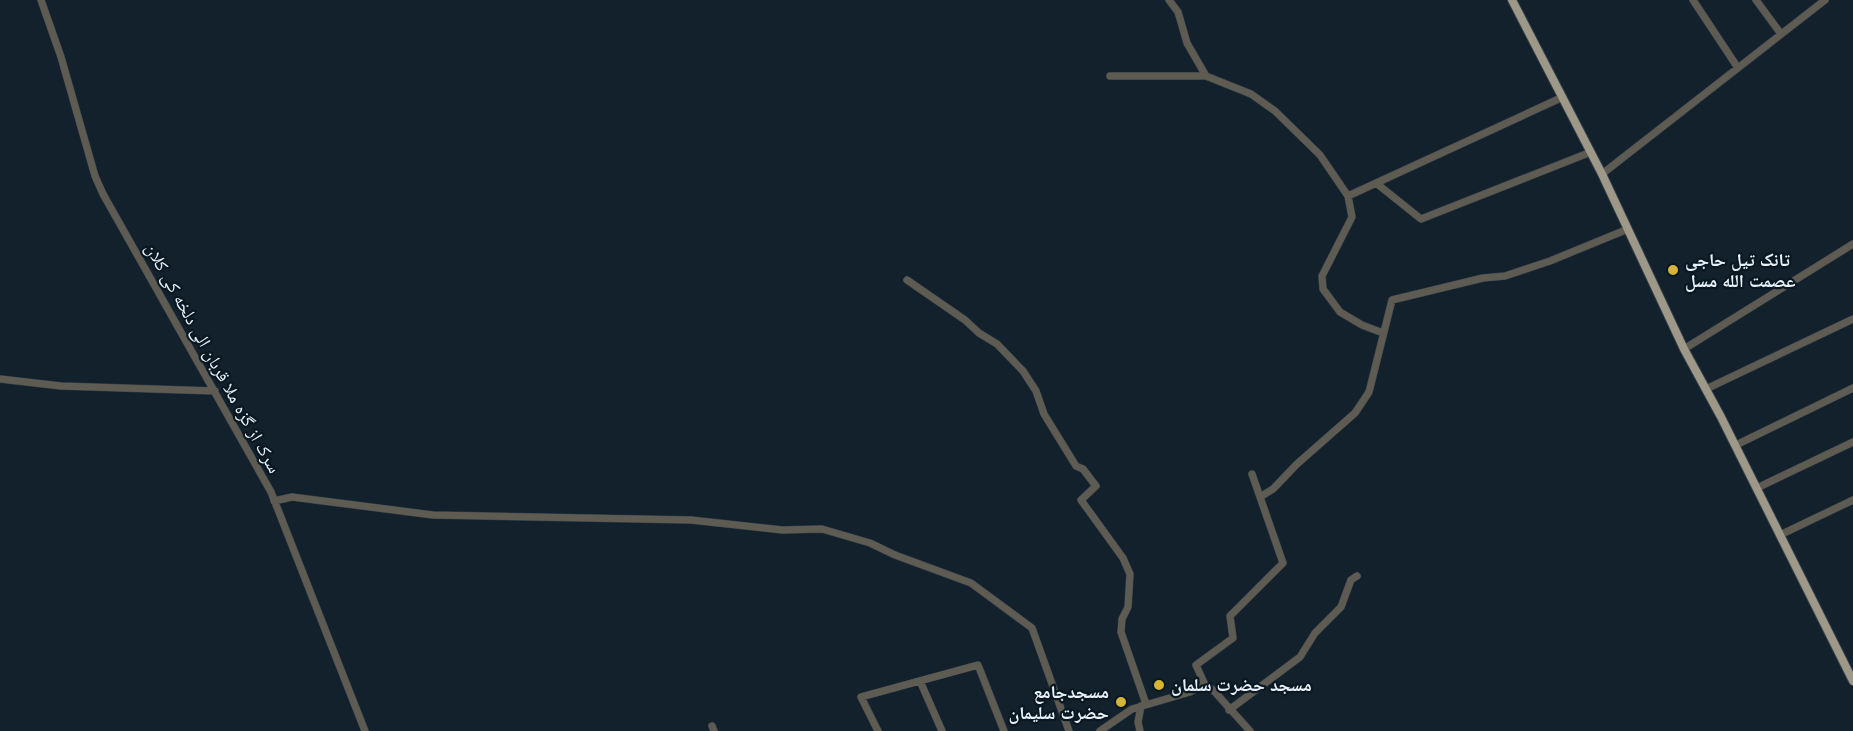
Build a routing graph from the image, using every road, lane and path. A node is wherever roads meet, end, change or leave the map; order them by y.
1 (41, 0) edge
2 (1169, 0) edge
3 (1512, 0) edge
4 (1693, 0) edge
5 (1756, 0) edge
6 (1825, 0) edge
7 (1781, 34) junction
8 (1738, 68) junction
9 (1110, 76) dead end
10 (1206, 76) junction
11 (1563, 97) junction
12 (1591, 152) junction
13 (1602, 174) junction
14 (1376, 183) junction
15 (1348, 196) junction
16 (1628, 229) junction
17 (1853, 244) edge
18 (907, 280) dead end
19 (1853, 319) edge
20 (1383, 333) junction
21 (1684, 349) junction
22 (0, 379) edge
23 (1853, 388) edge
24 (1706, 389) junction
25 (215, 391) junction
26 (1853, 442) edge
27 (1736, 445) junction
28 (1252, 474) dead end
29 (1757, 488) junction
30 (1260, 497) junction
31 (1853, 500) edge
32 (274, 501) junction
33 (1780, 535) junction
34 (1357, 576) dead end
35 (920, 681) junction
36 (1853, 681) edge
37 (1205, 685) junction
38 (1143, 705) junction
39 (1229, 710) junction
40 (365, 731) edge
41 (878, 731) edge
42 (942, 731) edge
43 (1004, 731) edge
44 (1069, 731) edge
45 (1100, 731) edge
46 (1140, 731) edge
47 (1250, 731) edge

1 - 25 street, سرک از گزه ملا قربان الی دلخه کی کلان
2 - 10 street
3 - 11 main road
4 - 8 street
5 - 7 street
6 - 7 street
7 - 8 street
8 - 13 street
9 - 10 street
10 - 15 street
11 - 12 main road
11 - 14 street
12 - 13 main road
12 - 14 street
13 - 16 main road
14 - 15 street
15 - 20 street
16 - 20 street
16 - 21 main road
17 - 21 street
18 - 38 street
19 - 24 street
20 - 30 street
21 - 24 main road
22 - 25 street
23 - 27 street
24 - 27 main road
25 - 32 street, سرک از گزه ملا قربان الی دلخه کی کلان
26 - 29 street
27 - 29 main road
28 - 30 street
29 - 33 main road
30 - 37 street
31 - 33 street
32 - 40 street, سرک از گزه ملا قربان الی دلخه کی کلان
32 - 44 street
33 - 36 main road
34 - 39 street
35 - 41 street
35 - 42 street
35 - 43 street
37 - 38 street
37 - 39 street
38 - 45 street
38 - 46 street
39 - 47 street

